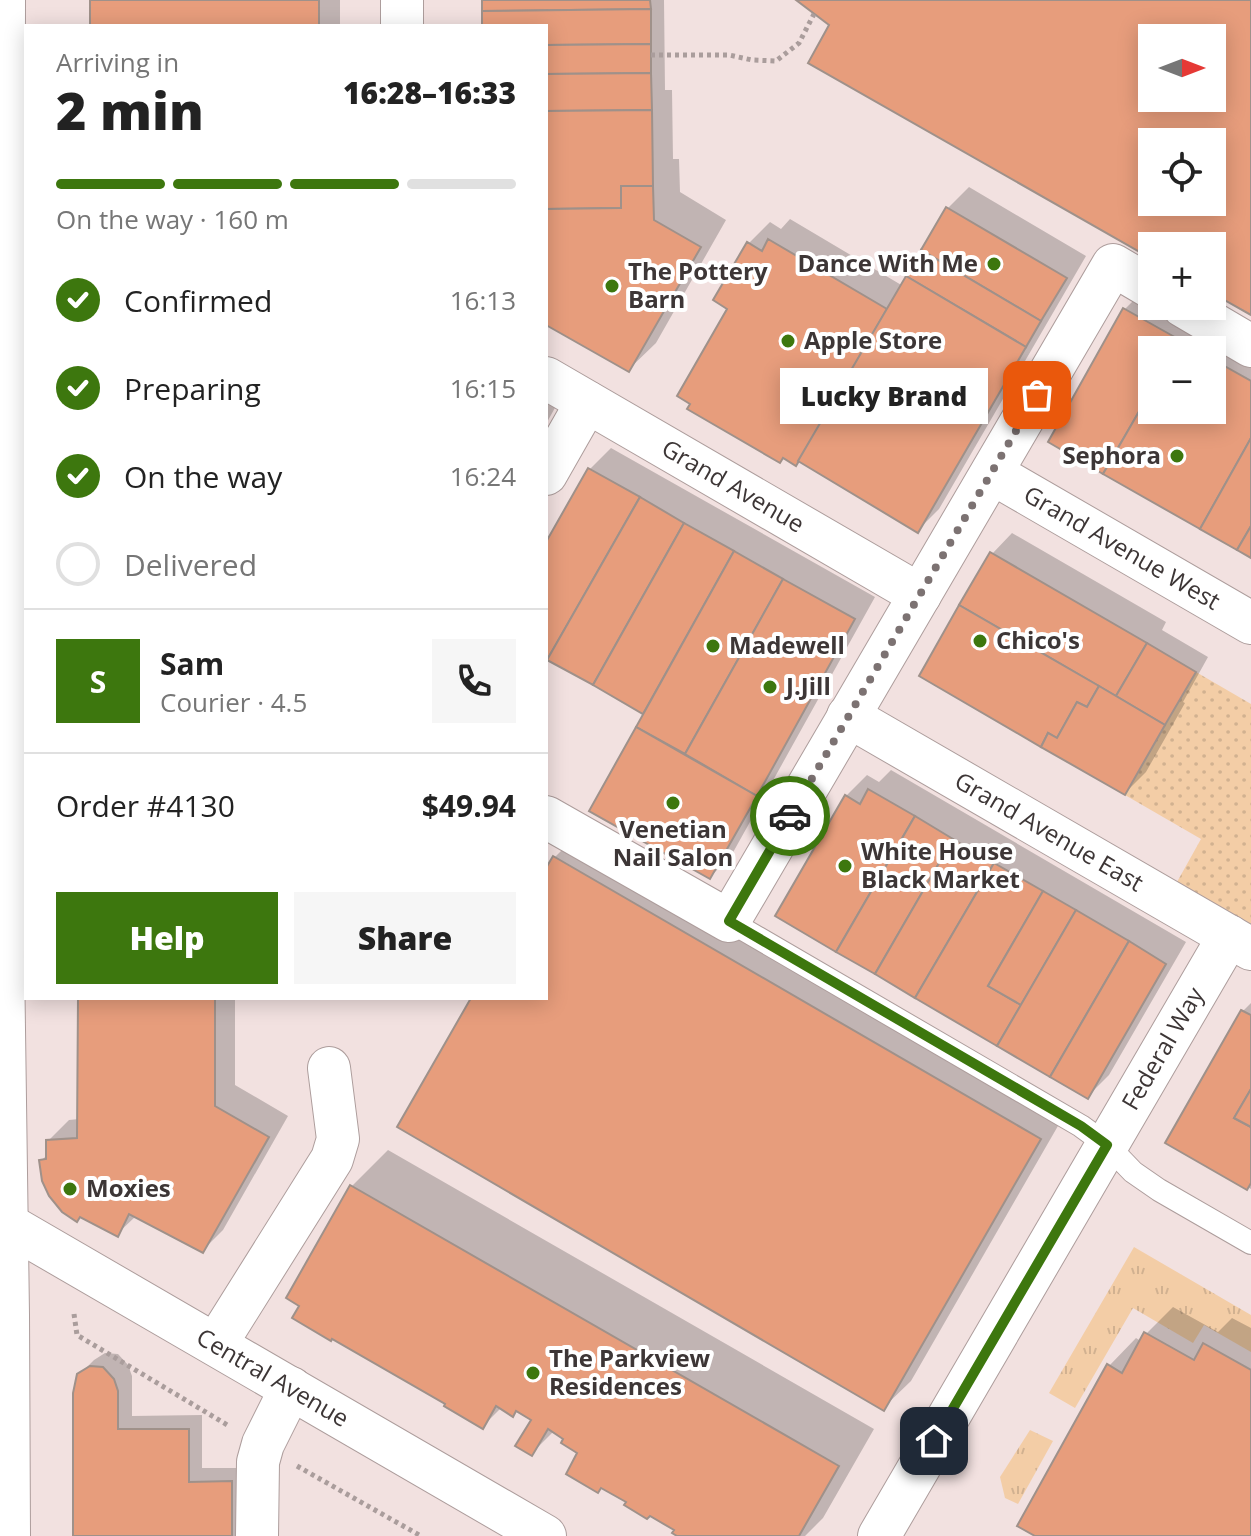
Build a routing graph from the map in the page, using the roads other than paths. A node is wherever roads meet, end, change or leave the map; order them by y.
1 (4, 0) edge
2 (402, 0) edge
3 (402, 24) edge
4 (1138, 280) edge
5 (10, 298) edge
6 (1207, 320) edge
7 (1251, 346) edge
8 (548, 379) edge
9 (587, 402) junction
10 (548, 470) edge
11 (992, 473) junction
12 (920, 595) junction
13 (1251, 623) edge
14 (848, 716) junction
15 (15, 752) edge
16 (548, 818) edge
17 (729, 921) junction
18 (1240, 942) edge
19 (329, 1068) dead end
20 (1107, 1145) junction
21 (3, 1224) edge
22 (1251, 1243) edge
23 (216, 1344) junction
24 (291, 1388) junction
25 (9, 1536) edge
26 (257, 1536) edge
27 (545, 1536) edge
28 (879, 1536) edge

1 - 5 street
2 - 3 street
4 - 11 street
5 - 15 street
6 - 7 street
8 - 9 street, Grand Avenue
9 - 10 street
9 - 12 street, Grand Avenue
11 - 12 street
11 - 13 street, Grand Avenue West
12 - 14 street
14 - 17 street
14 - 18 street, Grand Avenue East
15 - 21 street
16 - 17 street
17 - 20 lane
18 - 20 street, Federal Way
19 - 23 street
20 - 22 lane
20 - 28 street, Federal Way
21 - 23 street, Central Avenue
21 - 25 street
23 - 24 street, Central Avenue
24 - 26 street
24 - 27 street, Central Avenue

